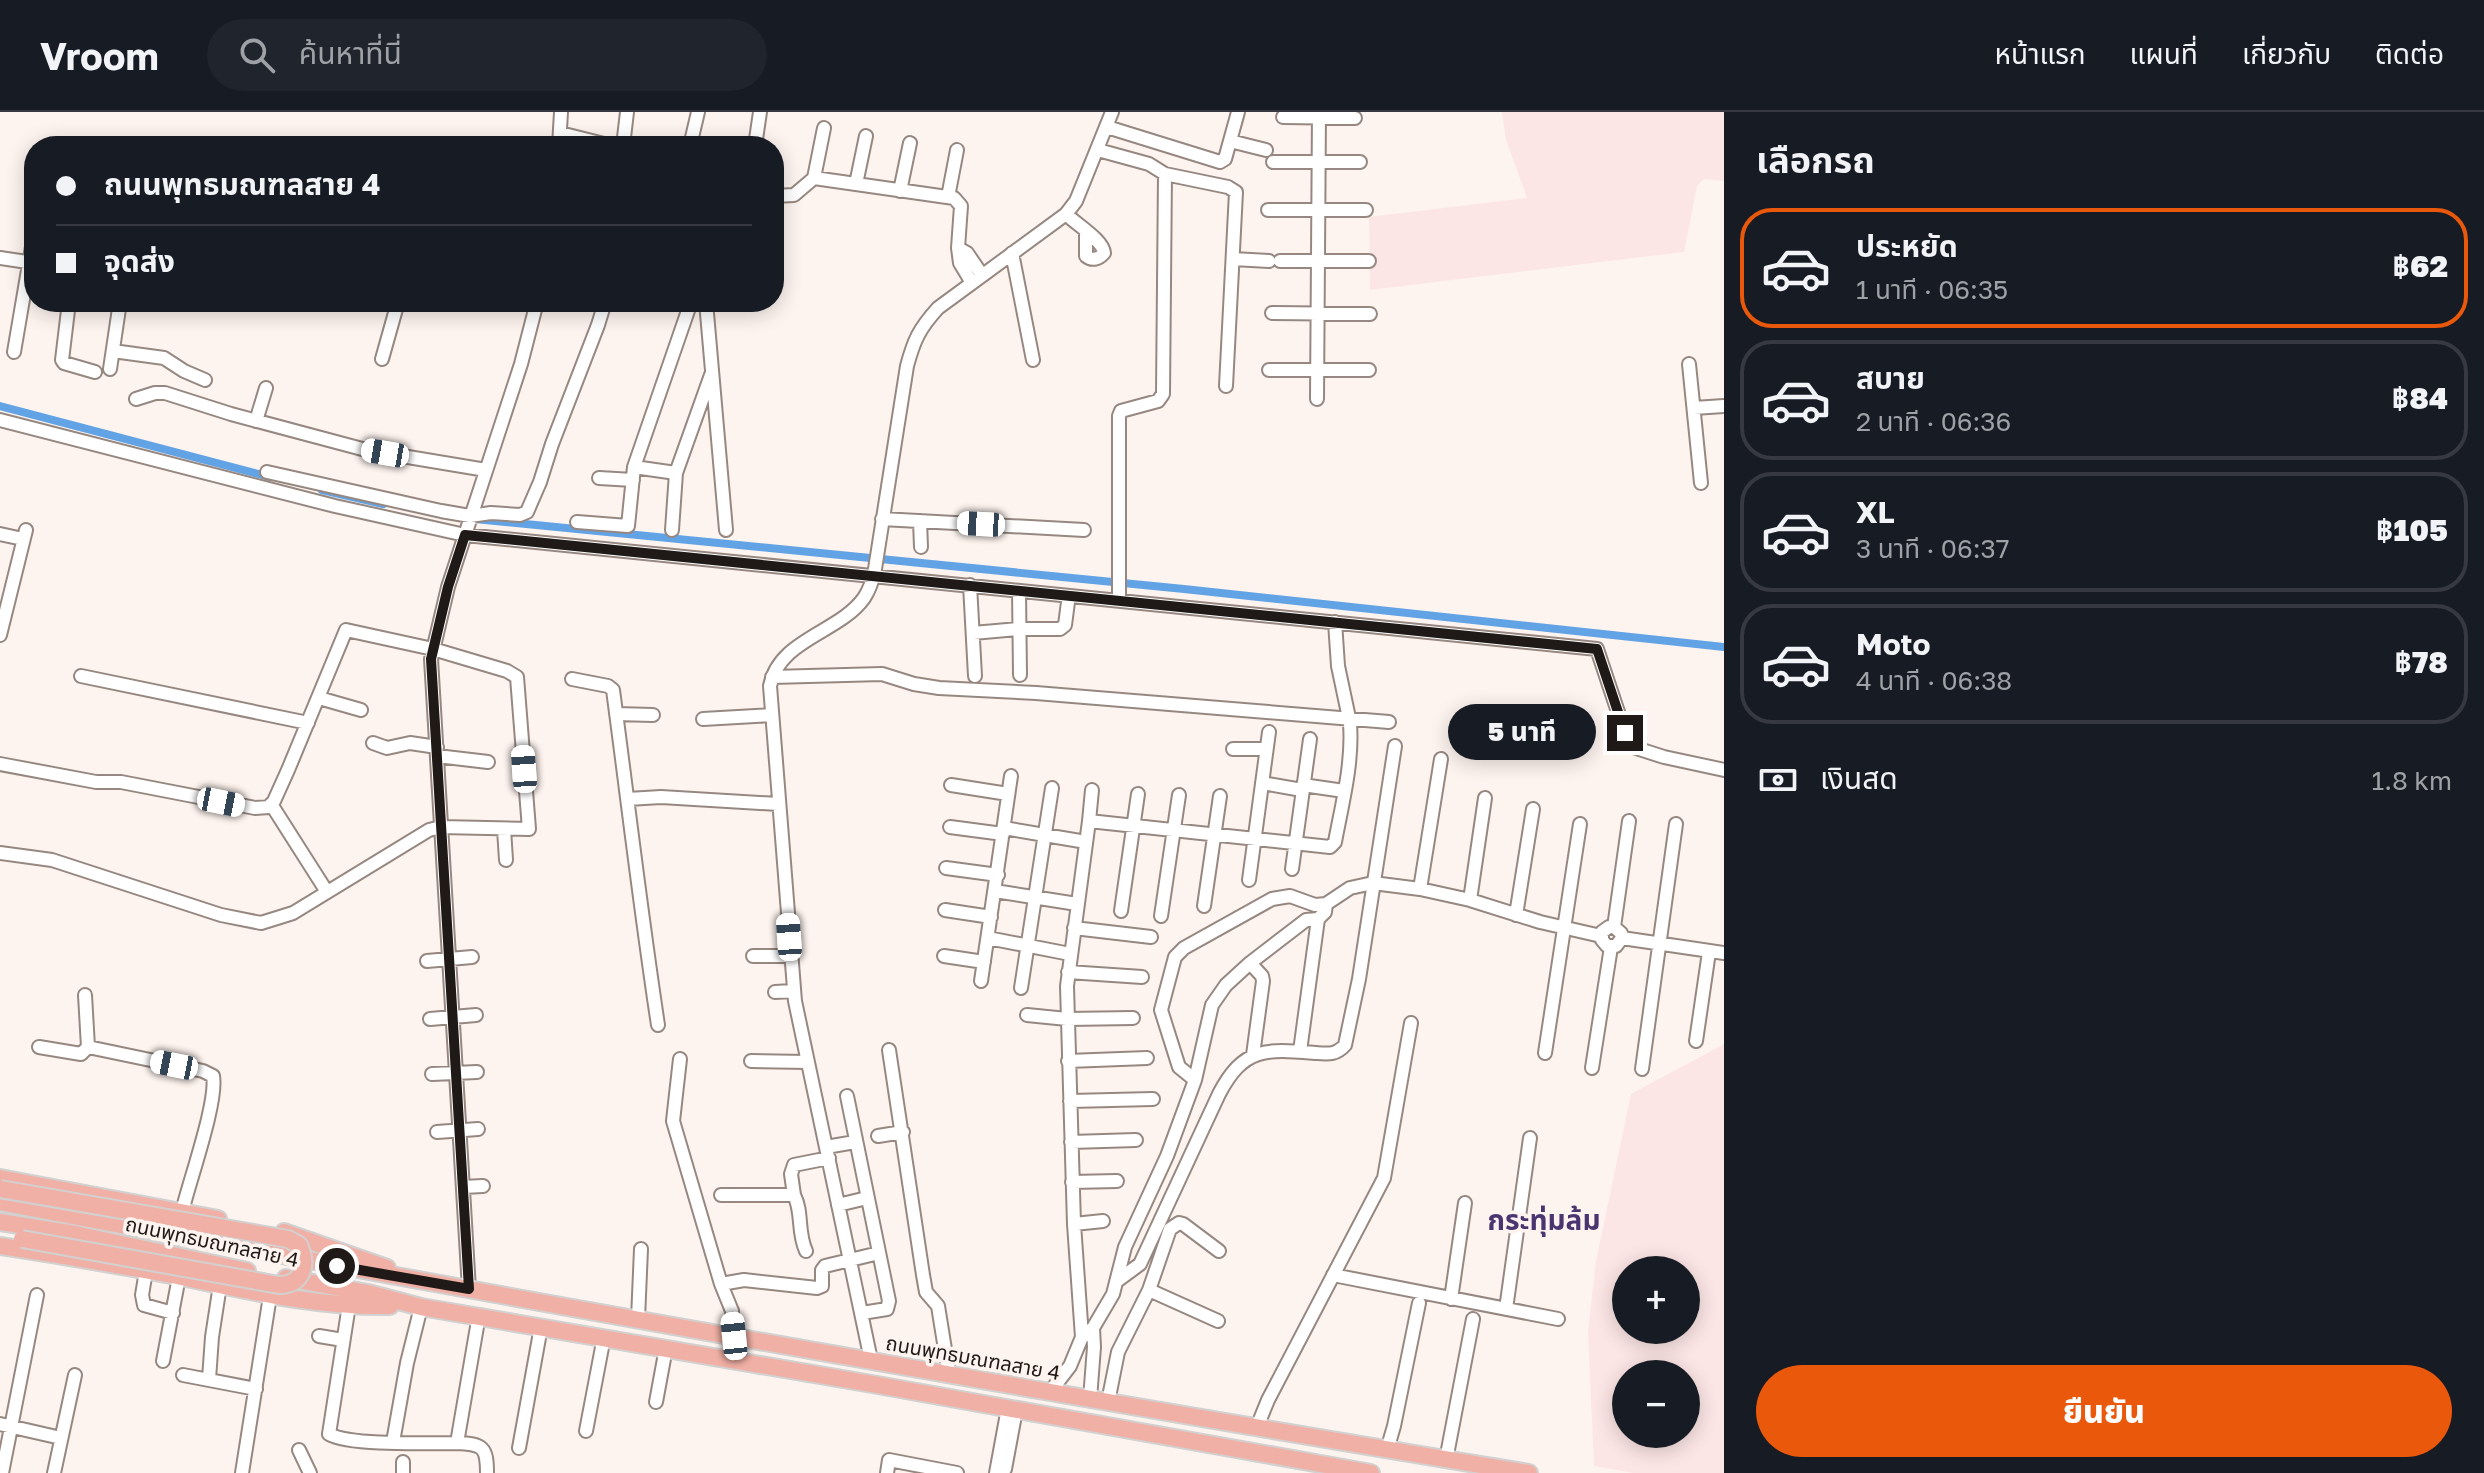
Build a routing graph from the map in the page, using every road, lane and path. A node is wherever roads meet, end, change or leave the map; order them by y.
1 (561, 112) edge
2 (627, 112) edge
3 (698, 112) edge
4 (760, 112) edge
5 (1112, 112) edge
6 (1238, 112) edge
7 (1318, 115) edge
8 (1283, 117) dead end
9 (1355, 118) dead end
10 (1107, 127) junction
11 (824, 128) dead end
12 (560, 136) edge
13 (624, 136) edge
14 (692, 136) edge
15 (756, 136) edge
16 (866, 136) dead end
17 (1230, 141) junction
18 (910, 143) dead end
19 (957, 150) dead end
20 (1098, 150) junction
21 (1319, 161) junction
22 (1360, 162) dead end
23 (1165, 174) junction
24 (814, 178) junction
25 (856, 184) junction
26 (900, 191) junction
27 (784, 196) edge
28 (948, 197) junction
29 (1268, 210) dead end
30 (1366, 210) dead end
31 (1318, 211) junction
32 (1066, 214) junction
33 (1086, 232) dead end
34 (1012, 253) junction
35 (0, 258) edge
36 (1233, 259) junction
37 (1318, 261) junction
38 (1369, 261) dead end
39 (24, 262) edge
40 (977, 279) junction
41 (24, 308) edge
42 (68, 312) edge
43 (119, 312) edge
44 (395, 312) edge
45 (534, 312) edge
46 (602, 312) edge
47 (688, 312) edge
48 (707, 312) edge
49 (1272, 313) dead end
50 (1317, 314) junction
51 (1370, 314) dead end
52 (0, 349) edge
53 (113, 351) junction
54 (382, 359) dead end
55 (1033, 360) dead end
56 (1689, 364) dead end
57 (110, 369) dead end
58 (1269, 370) dead end
59 (1317, 370) junction
60 (1369, 370) dead end
61 (95, 372) dead end
62 (712, 372) junction
63 (205, 380) dead end
64 (1226, 386) dead end
65 (266, 388) dead end
66 (136, 399) dead end
67 (1317, 399) dead end
68 (1724, 406) edge
69 (1694, 408) junction
70 (0, 420) edge
71 (256, 421) junction
72 (486, 470) junction
73 (267, 472) dead end
74 (676, 473) junction
75 (633, 474) junction
76 (599, 478) dead end
77 (1701, 483) dead end
78 (882, 519) junction
79 (920, 521) junction
80 (577, 522) dead end
81 (468, 524) junction
82 (672, 530) dead end
83 (726, 530) dead end
84 (1084, 530) dead end
85 (0, 534) edge
86 (921, 547) dead end
87 (875, 568) junction
88 (6, 582) edge
89 (970, 585) junction
90 (1019, 591) junction
91 (1120, 592) junction
92 (1068, 602) dead end
93 (1335, 622) junction
94 (1019, 629) junction
95 (973, 633) junction
96 (0, 635) edge
97 (433, 649) junction
98 (1020, 675) dead end
99 (81, 676) dead end
100 (975, 676) dead end
101 (772, 677) junction
102 (572, 679) dead end
103 (319, 698) junction
104 (361, 710) dead end
105 (616, 714) junction
106 (653, 715) dead end
107 (772, 715) junction
108 (703, 719) dead end
109 (1350, 721) junction
110 (1389, 722) dead end
111 (308, 723) junction
112 (1269, 732) dead end
113 (1310, 739) dead end
114 (373, 743) dead end
115 (1395, 746) dead end
116 (1233, 749) dead end
117 (1266, 749) junction
118 (437, 752) junction
119 (1441, 759) dead end
120 (488, 762) dead end
121 (0, 764) edge
122 (1724, 770) edge
123 (1011, 776) dead end
124 (1262, 783) junction
125 (951, 785) dead end
126 (1303, 787) junction
127 (1052, 788) dead end
128 (1092, 790) dead end
129 (1344, 791) junction
130 (1008, 794) junction
131 (1138, 794) dead end
132 (1179, 795) dead end
133 (1220, 796) dead end
134 (1485, 798) dead end
135 (628, 799) junction
136 (271, 804) junction
137 (778, 804) junction
138 (1533, 809) dead end
139 (1089, 821) junction
140 (1629, 821) dead end
141 (1580, 824) dead end
142 (1676, 824) dead end
143 (1134, 825) junction
144 (441, 827) junction
145 (950, 827) dead end
146 (504, 829) junction
147 (1174, 830) junction
148 (1003, 831) junction
149 (1215, 834) junction
150 (1044, 835) junction
151 (1254, 838) junction
152 (1086, 842) junction
153 (1295, 843) junction
154 (0, 853) edge
155 (506, 860) dead end
156 (946, 868) dead end
157 (1292, 869) dead end
158 (998, 875) junction
159 (1249, 880) dead end
160 (1373, 883) junction
161 (1420, 889) junction
162 (995, 891) junction
163 (327, 892) junction
164 (1036, 897) junction
165 (1470, 900) junction
166 (1077, 904) junction
167 (1321, 904) junction
168 (1204, 906) dead end
169 (945, 910) dead end
170 (1121, 911) dead end
171 (1516, 915) junction
172 (1161, 916) dead end
173 (991, 917) junction
174 (1312, 919) junction
175 (1074, 928) junction
176 (1564, 929) junction
177 (1151, 937) dead end
178 (1616, 937) junction
179 (988, 938) junction
180 (1658, 944) junction
181 (1028, 945) junction
182 (1709, 952) junction
183 (1724, 953) edge
184 (1070, 954) junction
185 (753, 956) dead end
186 (790, 956) junction
187 (944, 956) dead end
188 (472, 957) dead end
189 (449, 959) junction
190 (427, 961) dead end
191 (984, 962) junction
192 (1250, 963) junction
193 (1068, 972) junction
194 (1142, 977) dead end
195 (981, 981) dead end
196 (1021, 988) dead end
197 (793, 991) junction
198 (775, 992) dead end
199 (85, 995) dead end
200 (476, 1015) dead end
201 (1027, 1015) dead end
202 (453, 1017) junction
203 (1133, 1018) dead end
204 (430, 1019) dead end
205 (1067, 1019) junction
206 (1411, 1023) dead end
207 (658, 1025) dead end
208 (1696, 1041) dead end
209 (39, 1047) dead end
210 (88, 1047) junction
211 (889, 1050) dead end
212 (1300, 1051) junction
213 (1545, 1053) dead end
214 (1253, 1055) junction
215 (1147, 1058) dead end
216 (680, 1059) dead end
217 (751, 1061) dead end
218 (1068, 1061) junction
219 (807, 1062) junction
220 (1592, 1068) dead end
221 (1642, 1069) dead end
222 (477, 1072) dead end
223 (456, 1073) junction
224 (432, 1074) dead end
225 (1195, 1080) junction
226 (847, 1096) dead end
227 (1153, 1099) dead end
228 (1070, 1101) junction
229 (478, 1129) dead end
230 (459, 1131) junction
231 (437, 1132) dead end
232 (903, 1132) junction
233 (878, 1136) dead end
234 (1530, 1138) dead end
235 (1136, 1140) dead end
236 (855, 1142) junction
237 (1071, 1142) junction
238 (827, 1153) junction
239 (0, 1178) edge
240 (1117, 1181) dead end
241 (1072, 1182) junction
242 (483, 1186) dead end
243 (463, 1187) junction
244 (0, 1189) edge
245 (721, 1195) dead end
246 (794, 1195) junction
247 (867, 1198) junction
248 (0, 1202) edge
249 (1465, 1203) dead end
250 (838, 1205) junction
251 (182, 1212) junction
252 (1103, 1221) dead end
253 (0, 1222) edge
254 (1074, 1224) junction
255 (0, 1236) edge
256 (0, 1246) edge
257 (641, 1249) dead end
258 (806, 1251) dead end
259 (1219, 1251) dead end
260 (879, 1253) junction
261 (850, 1260) junction
262 (146, 1271) junction
263 (1333, 1275) junction
264 (179, 1277) junction
265 (410, 1278) junction
266 (1117, 1281) junction
267 (721, 1284) junction
268 (220, 1285) junction
269 (469, 1289) junction
270 (1149, 1290) junction
271 (37, 1295) dead end
272 (270, 1296) junction
273 (1451, 1299) junction
274 (1419, 1303) dead end
275 (349, 1305) junction
276 (418, 1306) junction
277 (1506, 1309) junction
278 (173, 1313) junction
279 (862, 1313) junction
280 (479, 1315) junction
281 (638, 1319) junction
282 (1473, 1319) dead end
283 (1558, 1319) dead end
284 (1218, 1321) dead end
285 (541, 1327) junction
286 (1093, 1328) junction
287 (319, 1336) dead end
288 (734, 1336) junction
289 (604, 1337) junction
290 (1082, 1337) junction
291 (343, 1340) junction
292 (666, 1348) junction
293 (871, 1360) junction
294 (163, 1361) dead end
295 (949, 1374) junction
296 (75, 1375) dead end
297 (183, 1375) dead end
298 (209, 1379) junction
299 (256, 1389) junction
300 (1050, 1392) junction
301 (1090, 1399) junction
302 (656, 1402) dead end
303 (1115, 1403) junction
304 (1012, 1409) junction
305 (5, 1425) edge
306 (1257, 1427) junction
307 (586, 1431) dead end
308 (1144, 1432) junction
309 (61, 1438) junction
310 (393, 1442) junction
311 (457, 1443) junction
312 (519, 1448) dead end
313 (299, 1450) dead end
314 (1387, 1450) junction
315 (1446, 1460) junction
316 (1297, 1466) edge
317 (940, 1472) edge
318 (1360, 1472) edge
319 (2, 1473) edge
320 (54, 1473) edge
321 (242, 1473) edge
322 (310, 1473) edge
323 (487, 1473) edge
324 (887, 1473) edge
325 (957, 1473) edge
326 (996, 1473) edge
327 (1004, 1473) edge
328 (1529, 1473) edge

1 - 12 street
2 - 13 street
3 - 14 street
4 - 15 street
5 - 10 street
6 - 17 street
7 - 8 street
7 - 9 street
7 - 21 street
10 - 17 street
10 - 20 street
11 - 24 street
16 - 25 street
17 - 21 street
18 - 26 street
19 - 28 street
20 - 23 street
20 - 32 street
21 - 22 street
21 - 31 street
23 - 36 street
23 - 91 street
24 - 25 street
24 - 27 street
25 - 26 street
26 - 28 street
28 - 40 street
29 - 31 street
30 - 31 street
31 - 37 street
32 - 33 street
32 - 34 street
34 - 40 street
34 - 55 street
35 - 39 street
36 - 37 street
36 - 64 street
37 - 38 street
37 - 50 street
40 - 78 street
41 - 52 street
42 - 61 street
43 - 53 street
44 - 54 street
45 - 72 street
46 - 81 street
47 - 75 street
48 - 62 street
49 - 50 street
50 - 51 street
50 - 59 street
53 - 57 street
53 - 63 street
56 - 69 street
58 - 59 street
59 - 60 street
59 - 67 street
62 - 74 street
62 - 83 street
65 - 71 street
66 - 71 street
68 - 69 street
69 - 77 street
70 - 81 street
71 - 72 street
72 - 81 street
73 - 81 street
74 - 75 street
74 - 82 street
75 - 76 street
75 - 80 street
78 - 79 street
78 - 87 street
79 - 84 street
79 - 86 street
81 - 87 street
81 - 97 street
85 - 88 street
87 - 89 street
87 - 101 street
88 - 96 street
89 - 90 street
89 - 95 street
90 - 91 street
90 - 94 street
91 - 93 street
92 - 94 street
93 - 109 street
93 - 122 street
94 - 95 street
94 - 98 street
95 - 100 street
97 - 103 street
97 - 118 street
97 - 146 street
99 - 111 street
101 - 107 street
101 - 109 street
102 - 105 street
103 - 104 street
103 - 111 street
105 - 106 street
105 - 135 street
107 - 108 street
107 - 137 street
109 - 110 street
109 - 129 street
111 - 136 street
112 - 117 street
113 - 126 street
114 - 118 street
115 - 160 street
116 - 117 street
117 - 124 street
118 - 120 street
118 - 144 street
119 - 161 street
121 - 136 street
123 - 130 street
124 - 126 street
124 - 151 street
125 - 130 street
126 - 129 street
126 - 153 street
127 - 150 street
128 - 139 street
129 - 153 street
130 - 148 street
131 - 143 street
132 - 147 street
133 - 149 street
134 - 165 street
135 - 137 street
135 - 207 street
136 - 163 street
137 - 186 street
138 - 171 street
139 - 143 street
139 - 152 street
140 - 178 street
141 - 176 street
142 - 180 street
143 - 147 street
143 - 170 street
144 - 146 street
144 - 163 street
144 - 189 street
145 - 148 street
146 - 155 street
147 - 149 street
147 - 172 street
148 - 150 street
148 - 158 street
149 - 151 street
149 - 168 street
150 - 152 street
150 - 164 street
151 - 153 street
151 - 159 street
152 - 166 street
153 - 157 street
154 - 163 street
156 - 158 street
158 - 162 street
160 - 161 street
160 - 167 street
160 - 212 street
161 - 165 street
162 - 164 street
162 - 173 street
164 - 166 street
164 - 181 street
165 - 171 street
166 - 175 street
167 - 174 street
167 - 225 street
169 - 173 street
171 - 176 street
173 - 179 street
174 - 192 street
174 - 212 street
175 - 177 street
175 - 184 street
176 - 178 street
176 - 213 street
178 - 180 street
178 - 220 street
179 - 181 street
179 - 191 street
180 - 182 street
180 - 221 street
181 - 184 street
181 - 196 street
182 - 183 street
182 - 208 street
184 - 193 street
185 - 186 street
186 - 197 street
187 - 191 street
188 - 189 street
189 - 190 street
189 - 202 street
191 - 195 street
192 - 214 street
192 - 225 street
193 - 194 street
193 - 205 street
197 - 198 street
197 - 219 street
199 - 210 street
200 - 202 street
201 - 205 street
202 - 204 street
202 - 223 street
203 - 205 street
205 - 218 street
206 - 263 street
209 - 210 street
210 - 251 street
211 - 232 street
212 - 214 street
214 - 266 street
215 - 218 street
216 - 267 street
217 - 219 street
218 - 228 street
219 - 238 street
222 - 223 street
223 - 224 street
223 - 230 street
225 - 266 street
226 - 236 street
227 - 228 street
228 - 237 street
229 - 230 street
230 - 231 street
230 - 243 street
232 - 233 street
232 - 295 street
234 - 277 street
235 - 237 street
236 - 238 street
236 - 247 street
237 - 241 street
238 - 246 street
238 - 250 street
239 - 251 main road, ถนนพุทธมณฑลสาย 4
240 - 241 street
241 - 254 street
242 - 243 street
243 - 269 street
244 - 255 main road, bridge
245 - 246 street
246 - 258 street
247 - 250 street
247 - 260 street
248 - 265 main road, ถนนพุทธมณฑลสาย 4
249 - 273 street
250 - 261 street
251 - 265 main road, ถนนพุทธมณฑลสาย 4
252 - 254 street
253 - 276 main road, ถนนพุทธมณฑลสาย 4
254 - 290 street
256 - 262 main road, ถนนพุทธมณฑลสาย 4
257 - 281 street
259 - 270 street
260 - 261 street
260 - 279 street
261 - 267 street
261 - 279 street
262 - 264 main road, ถนนพุทธมณฑลสาย 4
262 - 278 street
263 - 273 street
263 - 306 street
264 - 268 main road, ถนนพุทธมณฑลสาย 4
264 - 278 street
265 - 269 main road, ถนนพุทธมณฑลสาย 4
266 - 286 street
267 - 288 street
268 - 272 main road, ถนนพุทธมณฑลสาย 4
268 - 298 street
269 - 281 main road, ถนนพุทธมณฑลสาย 4
270 - 284 street
270 - 303 street
271 - 305 street
272 - 275 main road, ถนนพุทธมณฑลสาย 4
272 - 299 street
273 - 277 street
274 - 314 street
275 - 276 main road, ถนนพุทธมณฑลสาย 4
275 - 291 street
276 - 280 main road, ถนนพุทธมณฑลสาย 4
276 - 310 street
277 - 283 street
278 - 294 street
279 - 293 street
280 - 285 main road, ถนนพุทธมณฑลสาย 4
280 - 311 street
281 - 288 main road, ถนนพุทธมณฑลสาย 4
282 - 315 street
285 - 289 main road, ถนนพุทธมณฑลสาย 4
285 - 312 street
286 - 290 street
286 - 301 street
287 - 291 street
288 - 293 main road, ถนนพุทธมณฑลสาย 4
289 - 292 main road, ถนนพุทธมณฑลสาย 4
289 - 307 street
290 - 300 street
291 - 310 street
292 - 302 street
292 - 304 main road, ถนนพุทธมณฑลสาย 4
293 - 295 main road, ถนนพุทธมณฑลสาย 4
295 - 300 main road, ถนนพุทธมณฑลสาย 4
296 - 309 street
297 - 298 street
298 - 299 street
299 - 321 street
300 - 301 main road, ถนนพุทธมณฑลสาย 4
301 - 303 main road, ถนนพุทธมณฑลสาย 4
303 - 306 main road, ถนนพุทธมณฑลสาย 4
303 - 308 main road
304 - 308 main road, ถนนพุทธมณฑลสาย 4
304 - 326 street
304 - 327 street
305 - 309 street
305 - 319 street
306 - 314 main road, ถนนพุทธมณฑลสาย 4
308 - 316 main road, ถนนพุทธมณฑลสาย 4
309 - 320 street
310 - 311 street
311 - 323 street
313 - 322 street
314 - 315 main road, ถนนพุทธมณฑลสาย 4
315 - 328 main road, ถนนพุทธมณฑลสาย 4
316 - 318 main road, ถนนพุทธมณฑลสาย 4
317 - 324 street
317 - 325 street

